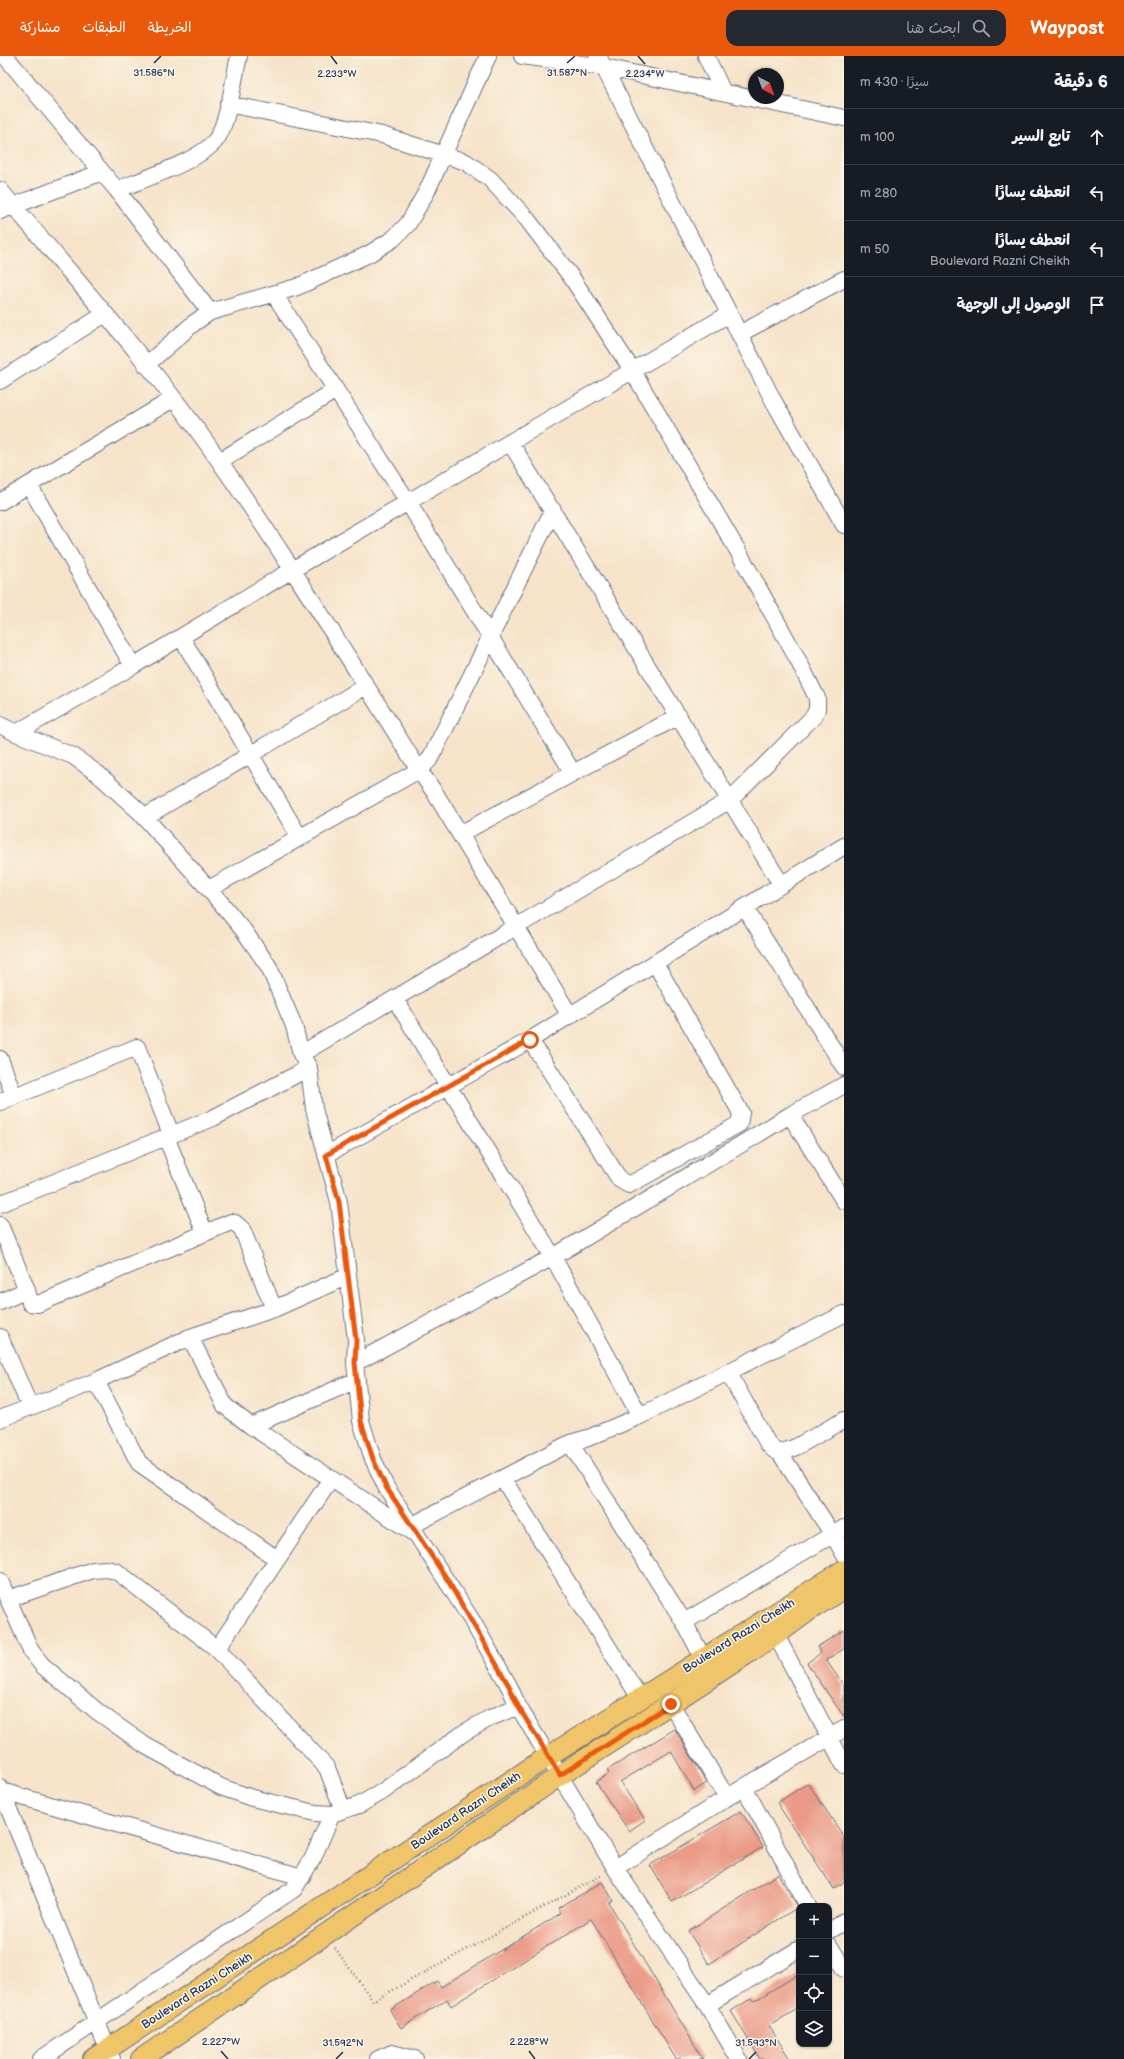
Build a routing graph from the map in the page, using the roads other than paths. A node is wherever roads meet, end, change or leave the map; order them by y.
1 (5, 56) edge
2 (239, 56) edge
3 (488, 56) edge
4 (522, 56) edge
5 (706, 56) edge
6 (601, 62) edge
7 (723, 92) junction
8 (228, 104) junction
9 (844, 118) edge
10 (444, 154) junction
11 (102, 172) junction
12 (0, 190) edge
13 (117, 190) junction
14 (6, 208) edge
15 (844, 279) edge
16 (274, 294) junction
17 (210, 312) junction
18 (105, 314) junction
19 (729, 314) junction
20 (739, 334) junction
21 (146, 365) junction
22 (632, 370) junction
23 (0, 381) edge
24 (336, 390) junction
25 (173, 399) junction
26 (510, 442) junction
27 (220, 461) junction
28 (29, 485) junction
29 (0, 502) edge
30 (408, 502) junction
31 (553, 510) junction
32 (844, 525) edge
33 (292, 570) junction
34 (181, 637) junction
35 (491, 638) junction
36 (133, 666) junction
37 (366, 686) junction
38 (679, 716) junction
39 (0, 725) edge
40 (16, 733) junction
41 (250, 755) junction
42 (419, 770) junction
43 (574, 773) junction
44 (730, 800) junction
45 (145, 817) junction
46 (460, 834) junction
47 (300, 838) junction
48 (844, 846) edge
49 (781, 884) junction
50 (209, 889) junction
51 (745, 908) junction
52 (516, 927) junction
53 (655, 963) junction
54 (395, 999) junction
55 (569, 1014) junction
56 (530, 1040) junction
57 (0, 1059) edge
58 (305, 1061) junction
59 (844, 1067) edge
60 (448, 1085) junction
61 (844, 1085) edge
62 (7, 1099) edge
63 (790, 1115) junction
64 (169, 1135) junction
65 (326, 1155) junction
66 (844, 1200) edge
67 (0, 1204) edge
68 (0, 1225) edge
69 (205, 1233) junction
70 (553, 1257) junction
71 (348, 1276) junction
72 (27, 1290) junction
73 (0, 1302) edge
74 (274, 1309) junction
75 (844, 1314) edge
76 (190, 1337) junction
77 (0, 1338) edge
78 (355, 1363) junction
79 (728, 1372) junction
80 (357, 1380) junction
81 (96, 1381) junction
82 (30, 1407) junction
83 (640, 1416) junction
84 (0, 1419) edge
85 (844, 1420) edge
86 (251, 1426) junction
87 (570, 1443) junction
88 (780, 1453) junction
89 (331, 1479) junction
90 (503, 1479) junction
91 (414, 1531) junction
92 (839, 1531) edge
93 (844, 1554) edge
94 (277, 1559) junction
95 (844, 1570) edge
96 (0, 1581) edge
97 (844, 1588) edge
98 (8, 1599) junction
99 (684, 1622) junction
100 (776, 1635) junction
101 (217, 1649) junction
102 (703, 1658) junction
103 (640, 1698) junction
104 (671, 1704) junction
105 (518, 1706) junction
106 (837, 1733) edge
107 (549, 1756) junction
108 (844, 1765) edge
109 (560, 1775) junction
110 (744, 1787) junction
111 (1, 1789) edge
112 (727, 1798) junction
113 (338, 1812) junction
114 (615, 1868) junction
115 (302, 1877) junction
116 (806, 1903) edge
117 (844, 1922) edge
118 (832, 1929) edge
119 (832, 1950) edge
120 (796, 1951) edge
121 (844, 1969) edge
122 (707, 2005) junction
123 (97, 2021) junction
124 (104, 2056) edge
125 (41, 2059) edge
126 (141, 2059) edge
127 (378, 2059) edge
128 (416, 2059) edge
129 (739, 2059) edge

1 - 11 street
2 - 8 street
3 - 10 street
4 - 6 street
5 - 7 street
6 - 7 street
6 - 19 street
7 - 9 street
8 - 10 street
8 - 13 street
10 - 16 street
10 - 22 street
11 - 13 street
11 - 14 street
12 - 14 street
13 - 17 street
14 - 18 street
15 - 20 street
16 - 17 street
16 - 24 street
17 - 21 street
18 - 21 street
18 - 23 street
19 - 20 street
19 - 22 street
20 - 32 street
21 - 25 street
22 - 26 street
22 - 44 street
24 - 27 street
24 - 30 street
25 - 27 street
25 - 28 street
26 - 30 street
26 - 31 street
27 - 33 street
28 - 29 street
28 - 36 street
30 - 33 street
30 - 35 street
31 - 35 street
31 - 38 street
33 - 34 street
33 - 37 street
34 - 36 street
34 - 41 street
35 - 42 street
35 - 43 street
36 - 40 street
37 - 41 street
37 - 42 street
38 - 43 street
38 - 44 street
39 - 40 street
40 - 45 street
41 - 45 street
41 - 47 street
42 - 46 street
42 - 47 street
43 - 46 street
44 - 49 street
44 - 52 street
45 - 50 street
46 - 52 street
47 - 50 street
48 - 49 street
49 - 51 street
50 - 58 street
51 - 53 street
51 - 59 street
52 - 54 street
52 - 55 street
53 - 55 street
53 - 56 street
54 - 58 street
54 - 60 street
55 - 56 street
56 - 60 street
57 - 62 street
58 - 64 street
58 - 65 street
60 - 65 street
60 - 70 street
61 - 63 street
62 - 64 street
63 - 66 street
63 - 70 street
64 - 67 street
64 - 69 street
65 - 71 street
68 - 72 street
69 - 72 street
69 - 74 street
70 - 78 street
70 - 83 street
71 - 74 street
71 - 78 street
72 - 73 street
74 - 76 street
75 - 79 street
76 - 81 street
76 - 86 street
77 - 82 street
78 - 80 street
79 - 83 street
79 - 88 street
80 - 86 street
80 - 91 street
81 - 82 street
81 - 94 street
82 - 84 street
83 - 87 street
85 - 88 street
86 - 89 street
87 - 90 street
87 - 99 street
88 - 92 street
89 - 91 street
89 - 94 street
90 - 91 street
90 - 103 street
91 - 105 street
92 - 93 street
92 - 99 street
94 - 101 street
95 - 102 main road, Boulevard Razni Cheikh
96 - 98 street
97 - 100 main road, Boulevard Razni Cheikh
98 - 101 street
98 - 113 street
99 - 102 street
100 - 104 main road, Boulevard Razni Cheikh
100 - 106 street
101 - 113 street
102 - 103 main road, Boulevard Razni Cheikh
103 - 107 main road, Boulevard Razni Cheikh
104 - 109 main road, Boulevard Razni Cheikh
104 - 112 street
105 - 107 street
105 - 113 street
106 - 108 street
106 - 110 street
107 - 109 street
107 - 124 main road, Boulevard Razni Cheikh
109 - 114 street
109 - 126 main road, Boulevard Razni Cheikh
110 - 112 street
110 - 116 street
111 - 115 street
111 - 123 street
112 - 114 street
113 - 115 street
114 - 122 street
115 - 123 street
117 - 118 street
119 - 121 street
120 - 122 street
122 - 129 street
123 - 124 street
123 - 125 street
127 - 128 street

